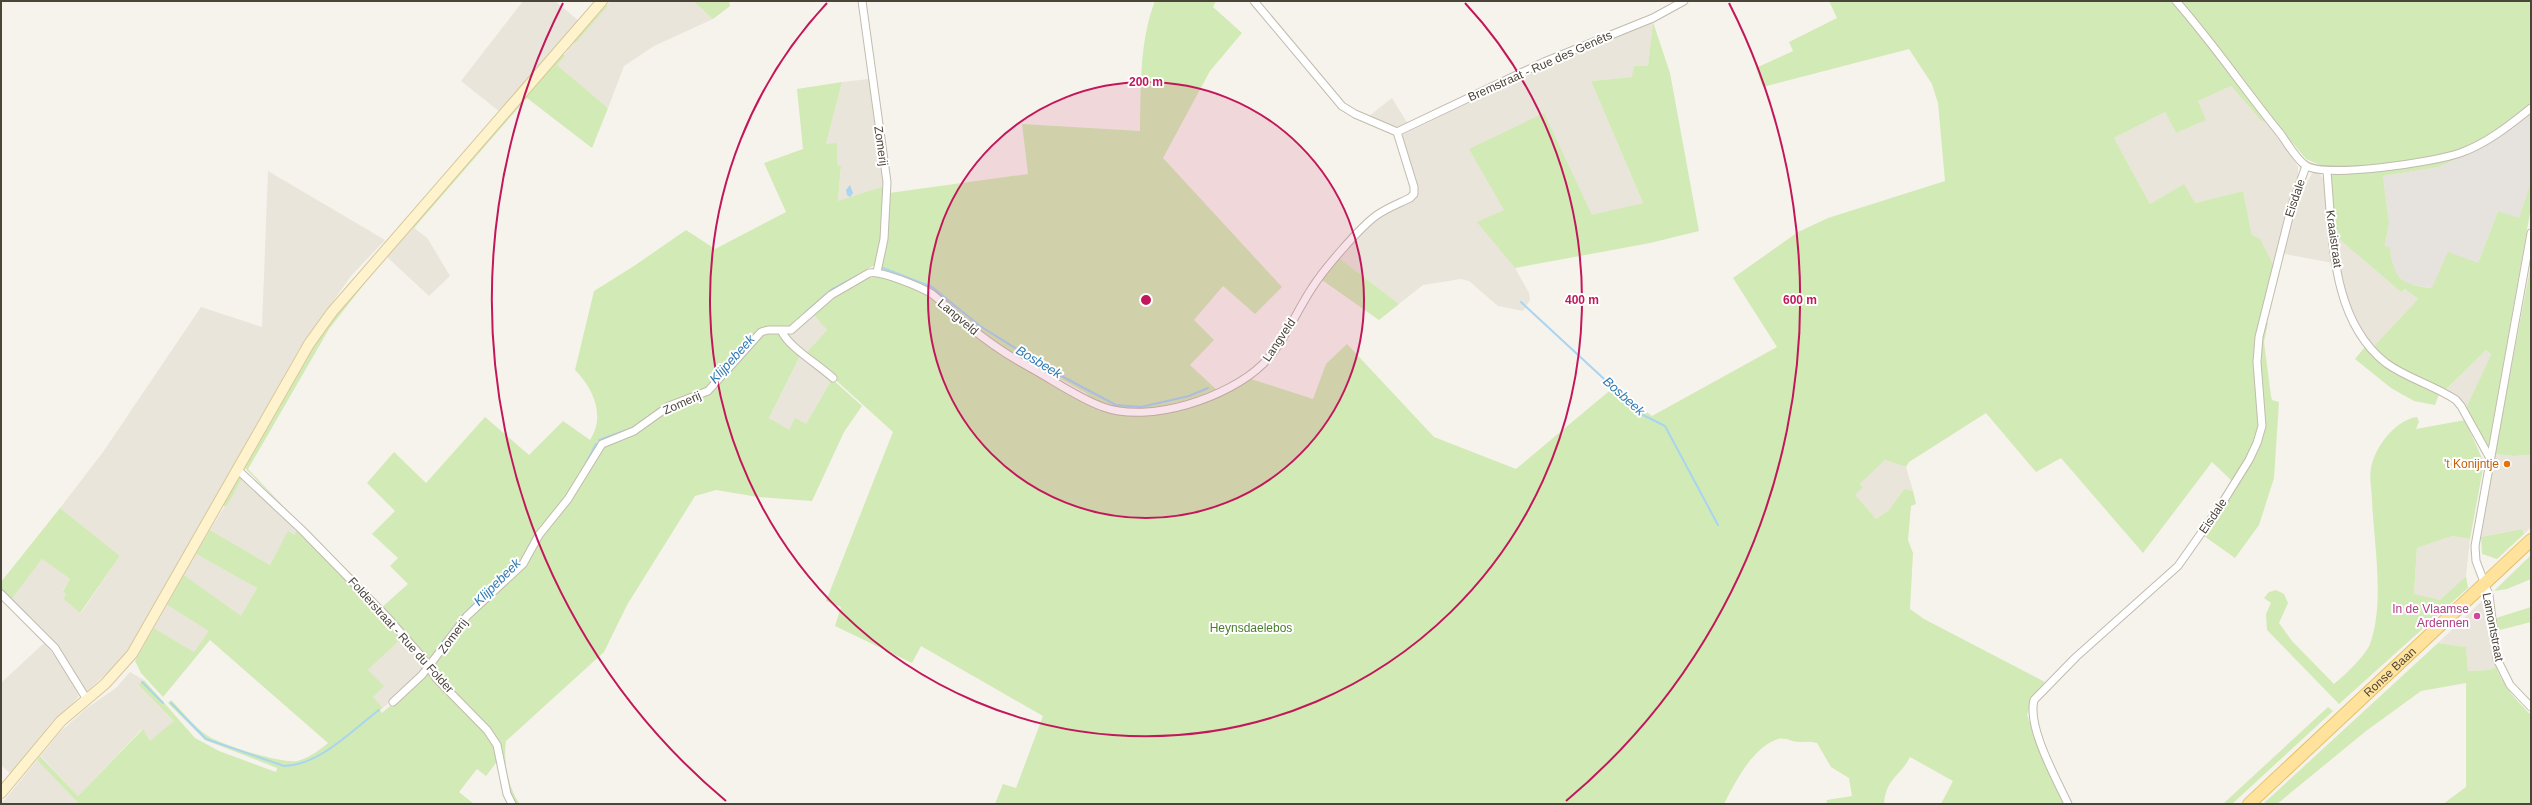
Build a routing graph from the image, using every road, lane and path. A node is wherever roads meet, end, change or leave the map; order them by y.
1 (602, 1) edge
2 (862, 1) edge
3 (1254, 1) edge
4 (1684, 1) edge
5 (2176, 1) edge
6 (2531, 108) edge
7 (1397, 132) junction
8 (2306, 166) junction
9 (2326, 172) junction
10 (2531, 233) edge
11 (877, 272) junction
12 (782, 332) junction
13 (833, 378) dead end
14 (2491, 460) junction
15 (238, 470) junction
16 (2531, 540) edge
17 (2484, 585) junction
18 (1, 594) edge
19 (430, 667) junction
20 (86, 698) junction
21 (393, 702) dead end
22 (2531, 707) edge
23 (1, 793) edge
24 (512, 804) edge
25 (2068, 804) edge
26 (2249, 804) edge

1 - 15 street
2 - 11 street, Zomerij
3 - 7 street
4 - 7 street, Bremstraat - Rue des Genêts
5 - 8 street
6 - 9 street
7 - 11 street, Langveld
8 - 9 street
8 - 25 street, Eisdale
9 - 14 street, Kraaistraat
10 - 14 street, Lamontstraat
11 - 12 street, Zomerij
12 - 13 street
12 - 19 street, Zomerij
14 - 17 street, Lamontstraat
15 - 19 street, Folderstraat - Rue du Folder
15 - 20 street
16 - 17 main road, Ronse Baan
17 - 22 street, Lamontstraat
17 - 26 main road, Ronse Baan
18 - 20 street
19 - 21 street, Zomerij
19 - 24 street, Folderstraat - Rue du Folder
20 - 23 street

